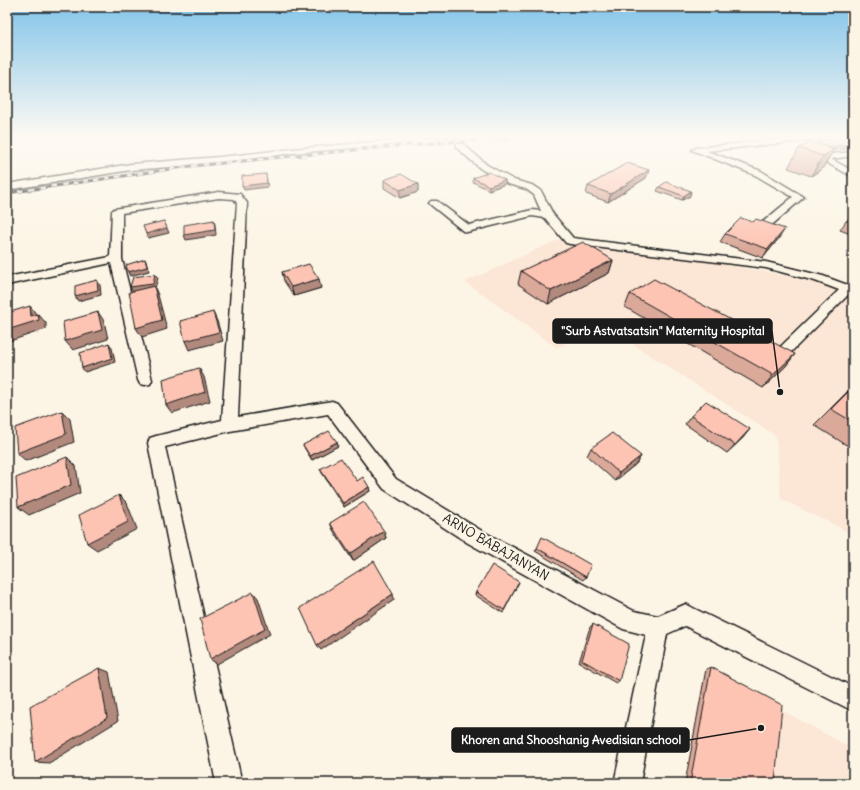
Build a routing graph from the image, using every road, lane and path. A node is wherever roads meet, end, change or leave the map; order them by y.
1 (82, 175) edge
2 (498, 175) edge
3 (761, 175) edge
4 (7, 187) edge
5 (434, 203) dead end
6 (548, 215) junction
7 (762, 228) edge
8 (116, 259) junction
9 (7, 280) edge
10 (850, 290) edge
11 (778, 357) edge
12 (145, 380) dead end
13 (230, 426) junction
14 (658, 627) junction
15 (853, 699) edge
16 (229, 783) edge
17 (627, 783) edge

1 - 4 lane
2 - 6 lane
3 - 7 lane
5 - 6 lane
6 - 10 lane
8 - 9 lane
8 - 12 lane
8 - 13 lane
10 - 11 lane
13 - 14 lane, ARNO BABAJANYAN
13 - 16 lane, ARNO BABAJANYAN
14 - 15 lane
14 - 17 lane

